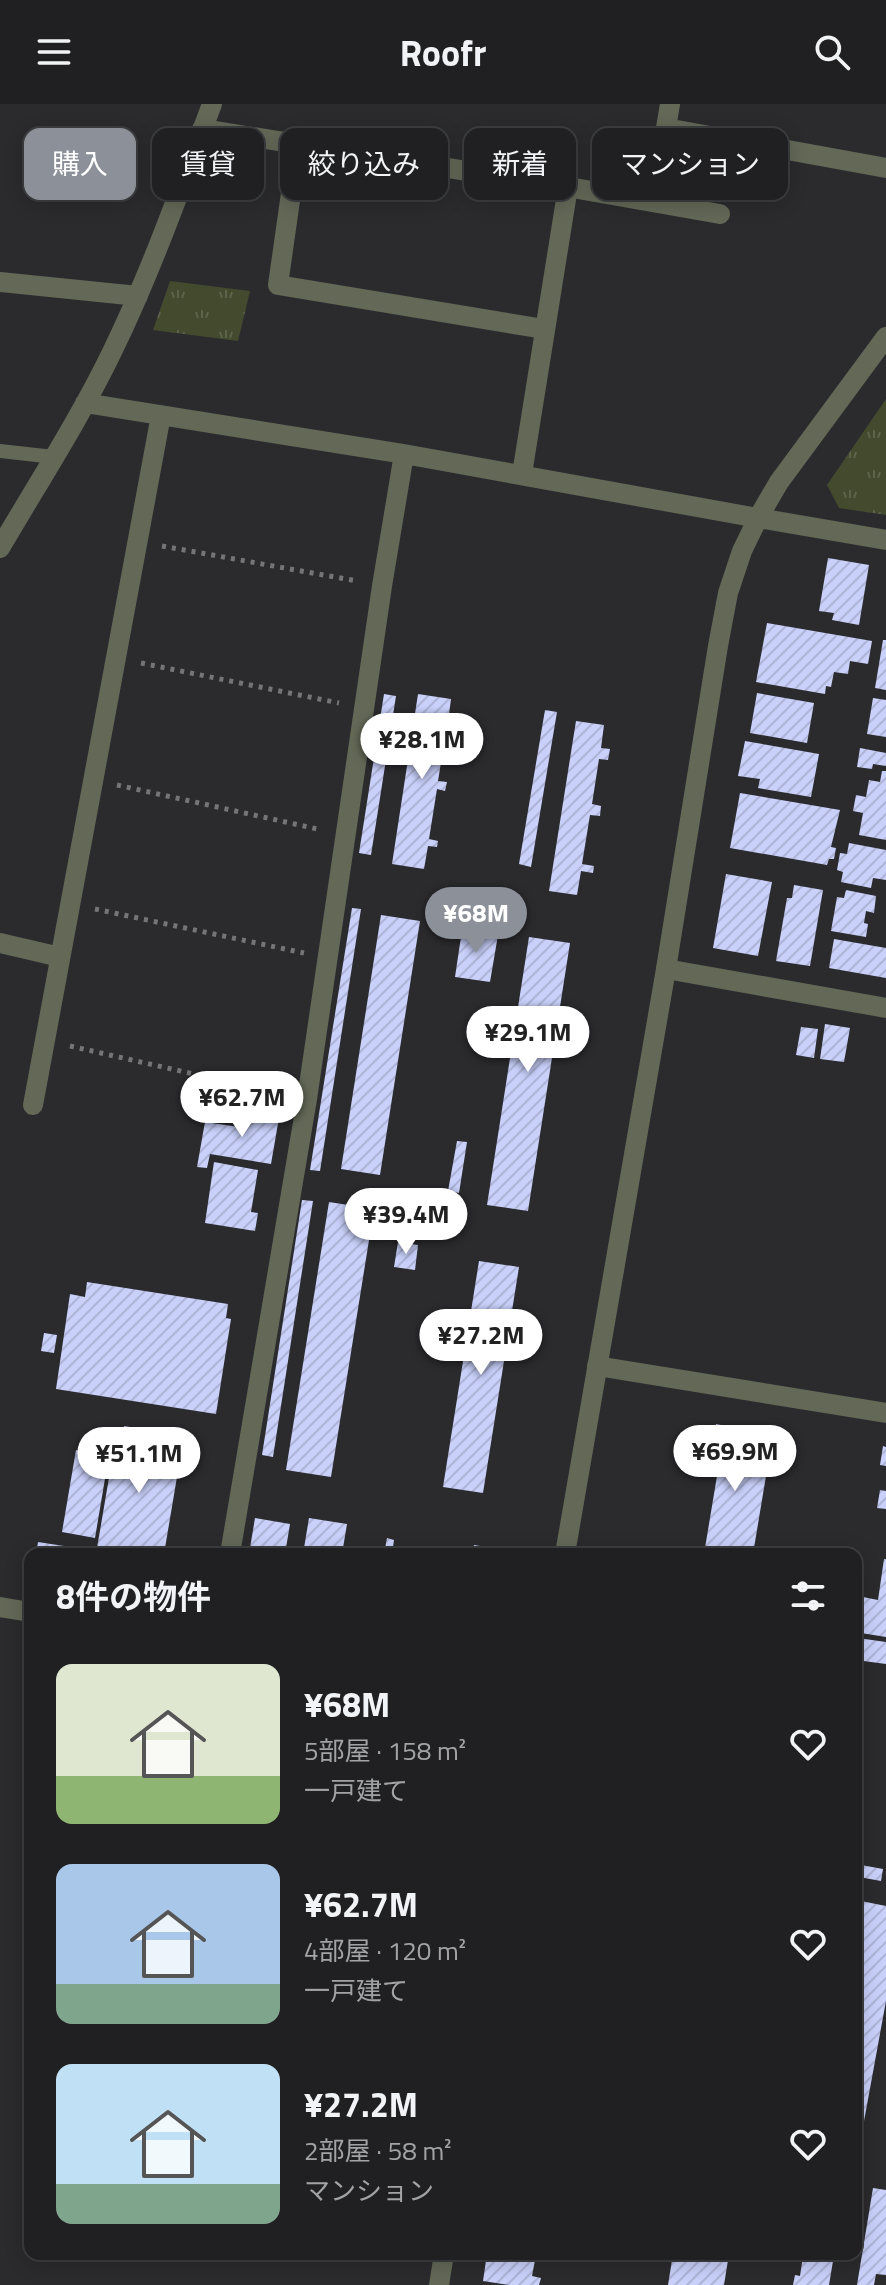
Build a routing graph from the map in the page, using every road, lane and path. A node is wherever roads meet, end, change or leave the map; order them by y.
1 (212, 104) edge
2 (670, 104) edge
3 (202, 128) edge
4 (886, 168) edge
5 (576, 188) edge
6 (175, 200) edge
7 (290, 200) edge
8 (566, 200) edge
9 (720, 214) dead end
10 (0, 282) edge
11 (138, 296) junction
12 (544, 329) junction
13 (886, 337) edge
14 (85, 403) junction
15 (161, 415) junction
16 (0, 451) edge
17 (404, 454) junction
18 (54, 457) junction
19 (522, 474) junction
20 (758, 518) junction
21 (886, 540) edge
22 (137, 542) junction
23 (0, 548) edge
24 (382, 586) junction
25 (116, 658) junction
26 (364, 709) junction
27 (93, 780) junction
28 (346, 835) junction
29 (70, 904) junction
30 (0, 943) edge
31 (60, 957) junction
32 (328, 957) junction
33 (666, 969) junction
34 (886, 1008) edge
35 (45, 1040) junction
36 (307, 1099) junction
37 (33, 1105) dead end
38 (597, 1366) junction
39 (886, 1413) edge
40 (231, 1548) edge
41 (566, 1548) edge
42 (0, 1607) edge
43 (24, 1611) edge
44 (443, 2260) edge
45 (441, 2285) edge

1 - 3 street
2 - 4 street
5 - 9 street
6 - 11 street
7 - 12 street
8 - 12 street
10 - 11 street
11 - 14 street
12 - 19 street
13 - 20 street
14 - 15 street
14 - 18 street
15 - 17 street
15 - 22 street
16 - 18 lane
17 - 19 street
17 - 24 street
18 - 23 street
19 - 20 street
20 - 21 street
20 - 33 street
22 - 24 path
22 - 25 street
24 - 26 street
25 - 26 path
25 - 27 street
26 - 28 street
27 - 28 path
27 - 29 street
28 - 32 street
29 - 31 street
29 - 32 path
30 - 31 street
31 - 35 street
32 - 36 street
33 - 34 street
33 - 38 street
35 - 36 path
35 - 37 street
36 - 40 street
38 - 39 street
38 - 41 street
42 - 43 street
44 - 45 street

